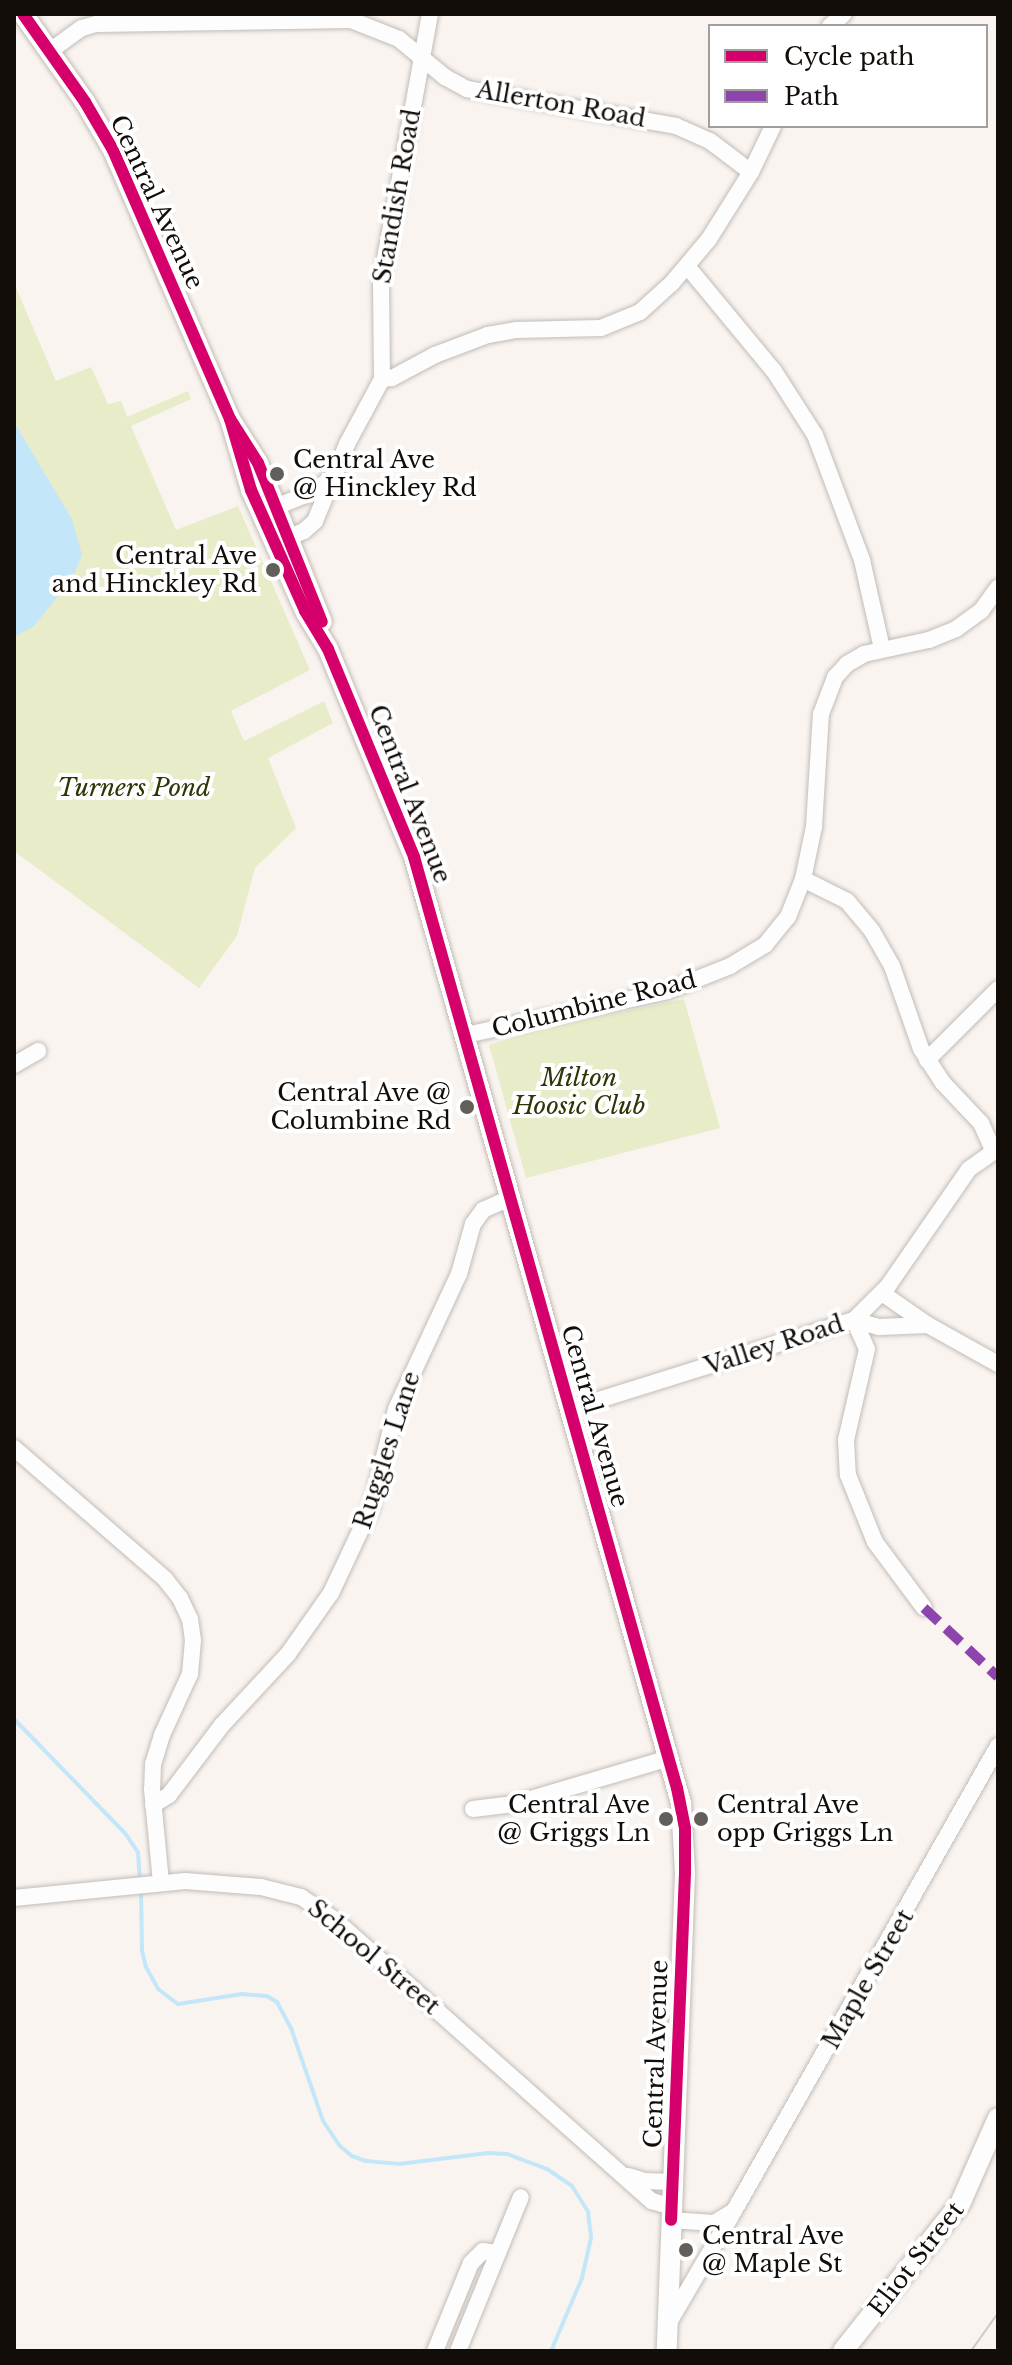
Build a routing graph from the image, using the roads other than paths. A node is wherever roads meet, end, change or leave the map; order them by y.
1 (23, 14) edge
2 (430, 14) edge
3 (284, 17) edge
4 (50, 51) junction
5 (421, 56) junction
6 (772, 128) edge
7 (751, 172) junction
8 (687, 266) junction
9 (382, 379) junction
10 (331, 478) junction
11 (269, 510) junction
12 (282, 540) junction
13 (998, 588) edge
14 (882, 649) junction
15 (803, 879) junction
16 (998, 989) edge
17 (466, 1035) junction
18 (38, 1051) dead end
19 (927, 1060) junction
20 (14, 1065) edge
21 (996, 1150) edge
22 (510, 1198) junction
23 (882, 1293) junction
24 (854, 1320) junction
25 (928, 1325) junction
26 (998, 1364) edge
27 (570, 1409) junction
28 (14, 1448) edge
29 (924, 1608) dead end
30 (998, 1746) edge
31 (669, 1758) junction
32 (153, 1805) junction
33 (473, 1809) dead end
34 (157, 1882) junction
35 (14, 1898) edge
36 (998, 2118) edge
37 (628, 2176) junction
38 (673, 2182) junction
39 (521, 2197) dead end
40 (734, 2211) junction
41 (672, 2214) junction
42 (498, 2253) junction
43 (668, 2324) junction
44 (435, 2351) edge
45 (458, 2351) edge
46 (667, 2351) edge
47 (843, 2351) edge

1 - 4 street, Central Avenue
2 - 5 street, Standish Road
3 - 4 street, Allerton Road
3 - 5 street, Allerton Road
4 - 11 street, Central Avenue
5 - 7 street, Allerton Road
5 - 9 street, Standish Road
6 - 7 street
7 - 8 street
8 - 9 street
8 - 14 street
9 - 10 street
10 - 11 street
10 - 12 street
11 - 12 street, Central Avenue
12 - 17 street, Central Avenue
13 - 14 street, Columbine Road
14 - 15 street, Columbine Road
15 - 17 street, Columbine Road
15 - 19 street
16 - 19 street
17 - 22 street, Central Avenue
18 - 20 street
19 - 21 street
21 - 23 street, Valley Road
22 - 27 street, Central Avenue
22 - 32 street, Ruggles Lane
23 - 24 street, Valley Road
23 - 25 street
24 - 25 street
24 - 27 street, Valley Road
24 - 29 street
25 - 26 street
27 - 31 street, Central Avenue
28 - 32 street
30 - 40 street, Maple Street
31 - 33 street
31 - 38 street, Central Avenue
32 - 34 street
34 - 35 street, School Street
34 - 37 street, School Street
36 - 47 street, Eliot Street
37 - 38 street
37 - 41 street, School Street
38 - 41 street, Central Avenue
39 - 42 street
40 - 41 street
40 - 43 street, Maple Street
41 - 43 street, Central Avenue
42 - 44 street
42 - 45 street
43 - 46 street, Central Avenue

